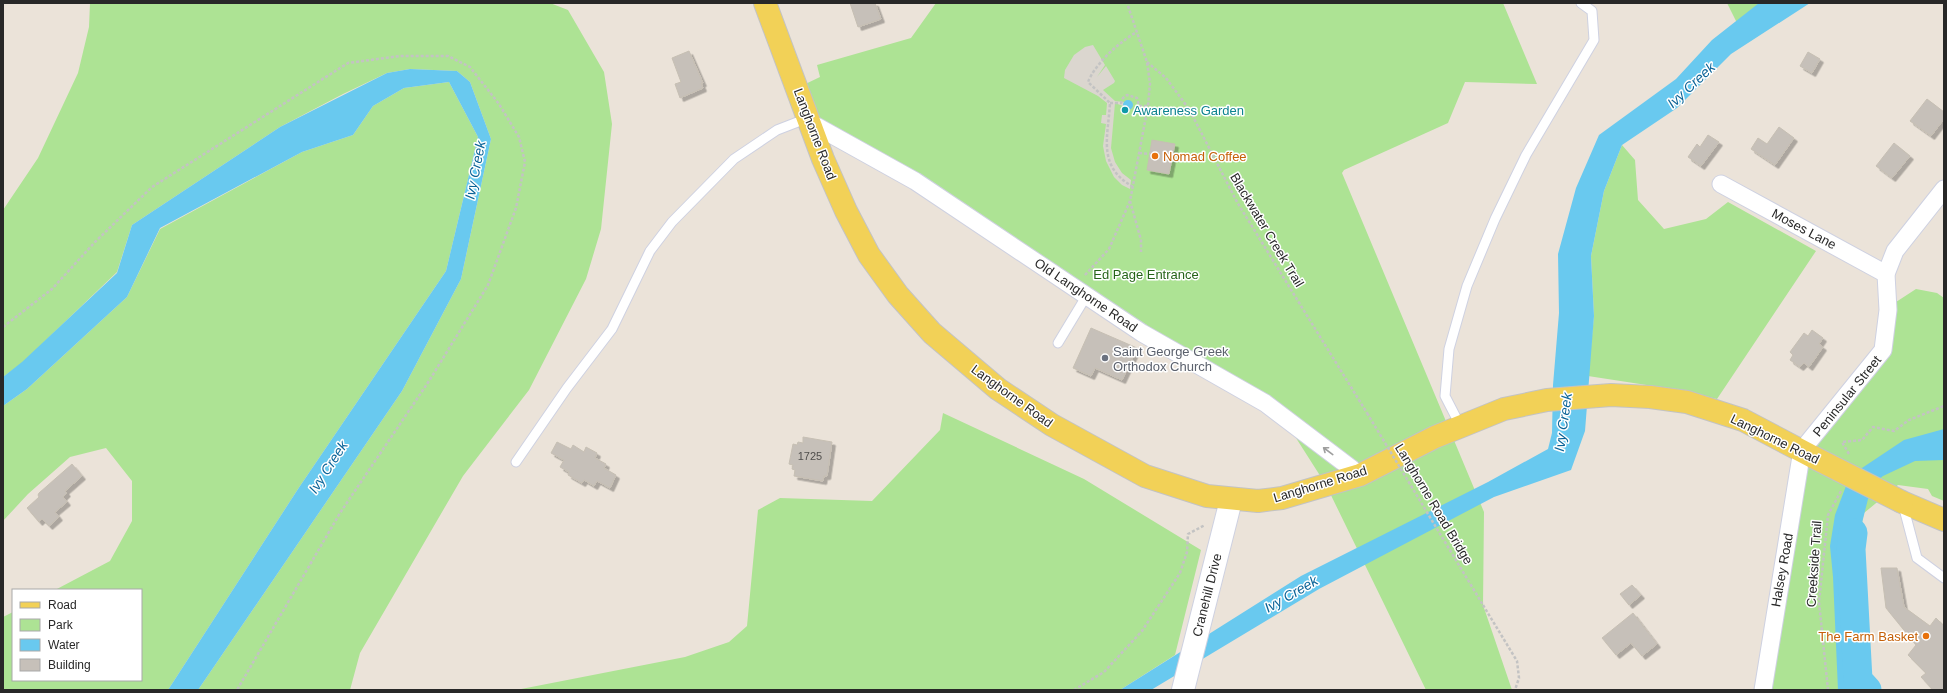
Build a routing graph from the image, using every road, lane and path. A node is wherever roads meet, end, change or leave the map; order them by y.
1 (765, 3) edge
2 (1127, 3) edge
3 (1581, 3) edge
4 (1137, 32) junction
5 (1147, 62) junction
6 (1110, 103) junction
7 (1148, 106) junction
8 (808, 120) junction
9 (1139, 153) junction
10 (1150, 154) dead end
11 (1721, 184) dead end
12 (1133, 187) junction
13 (1944, 189) edge
14 (1130, 200) junction
15 (1141, 252) dead end
16 (1886, 274) junction
17 (1081, 291) junction
18 (3, 327) edge
19 (1058, 343) dead end
20 (1944, 406) edge
21 (1367, 414) joint
22 (1460, 425) junction
23 (1809, 454) junction
24 (1851, 457) dead end
25 (516, 462) dead end
26 (1360, 475) junction
27 (1843, 484) dead end
28 (1231, 500) junction
29 (1902, 502) junction
30 (1944, 520) edge
31 (1206, 525) dead end
32 (1944, 578) edge
33 (237, 690) edge
34 (1074, 690) edge
35 (1183, 690) edge
36 (1515, 690) edge
37 (1763, 690) edge
38 (1828, 690) edge

1 - 8 main road, Langhorne Road
2 - 4 path
3 - 22 lane
4 - 5 path
4 - 6 path
5 - 7 path
5 - 21 path, Blackwater Creek Trail
6 - 7 path
6 - 12 path
7 - 9 path
8 - 17 street, Old Langhorne Road
8 - 25 lane
8 - 28 main road, Langhorne Road
9 - 10 path
9 - 12 path
11 - 16 street, Moses Lane
12 - 14 path
13 - 16 street, Peninsular Street
14 - 15 path
14 - 17 path
16 - 23 street, Peninsular Street
17 - 19 lane
26 -> 17 street, Old Langhorne Road
18 - 33 path
20 - 24 path
21 - 36 path, Langhorne Road Bridge, bridge
22 - 23 main road, Langhorne Road
22 - 26 main road, Langhorne Road
23 - 29 main road, Langhorne Road, bridge
23 - 37 street, Halsey Road
26 - 28 main road, Langhorne Road
27 - 38 path, Creekside Trail
28 - 35 main road, Cranehill Drive
29 - 30 main road, Langhorne Road
29 - 32 lane
31 - 34 path

